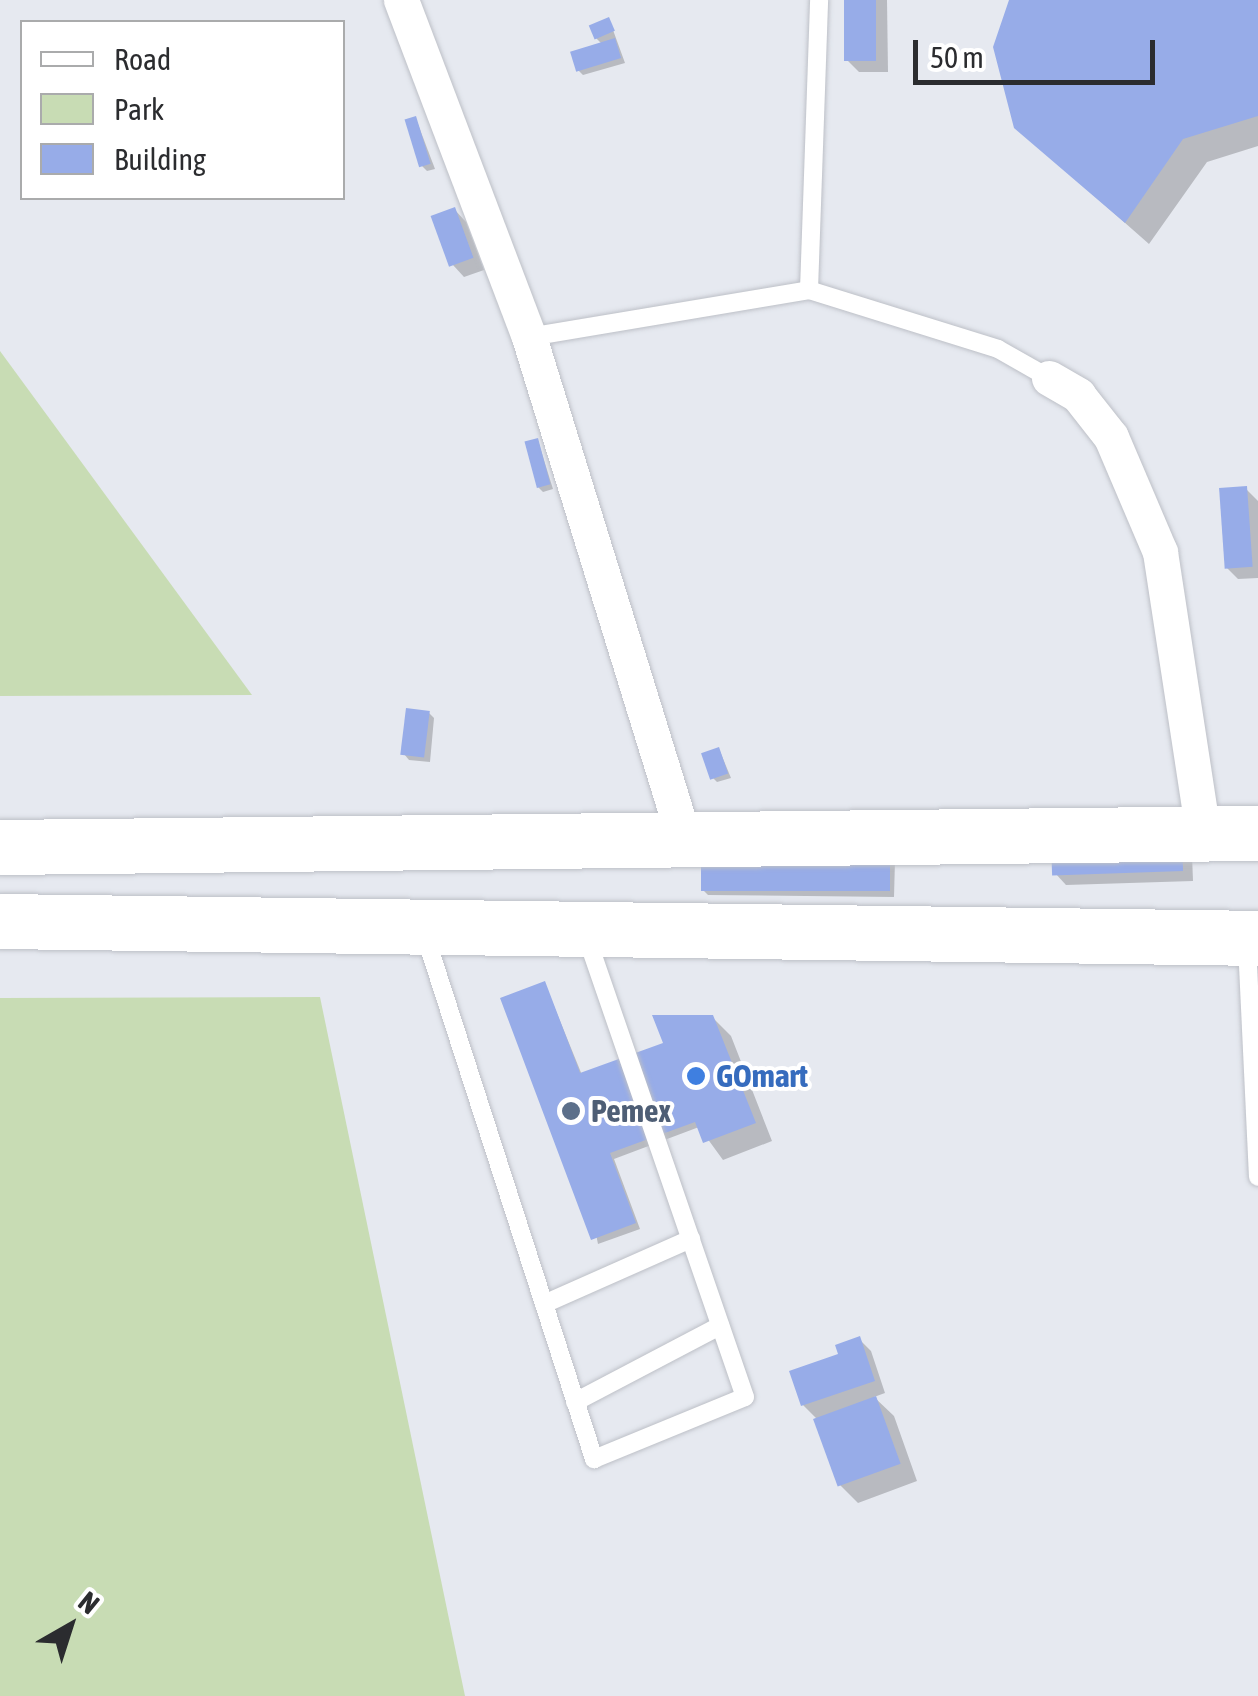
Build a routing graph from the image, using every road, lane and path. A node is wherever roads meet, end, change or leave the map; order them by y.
1 (402, 0) edge
2 (819, 0) edge
3 (809, 290) junction
4 (528, 338) junction
5 (1049, 378) joint
6 (1258, 833) edge
7 (1203, 834) junction
8 (683, 835) junction
9 (0, 847) edge
10 (0, 921) edge
11 (423, 927) junction
12 (584, 929) junction
13 (1252, 938) edge
14 (1258, 1178) edge
15 (690, 1239) junction
16 (544, 1304) junction
17 (720, 1326) junction
18 (575, 1402) junction

1 - 4 street
2 - 3 lane
3 - 4 lane
3 - 5 lane
4 - 8 street
5 - 7 street
6 - 7 highway
7 - 8 highway
8 - 9 highway
10 - 11 highway
11 - 12 highway
11 - 16 lane
12 - 13 highway
12 - 15 lane
13 - 14 lane
15 - 16 lane
15 - 17 lane
16 - 18 lane
17 - 18 lane
17 - 18 lane

